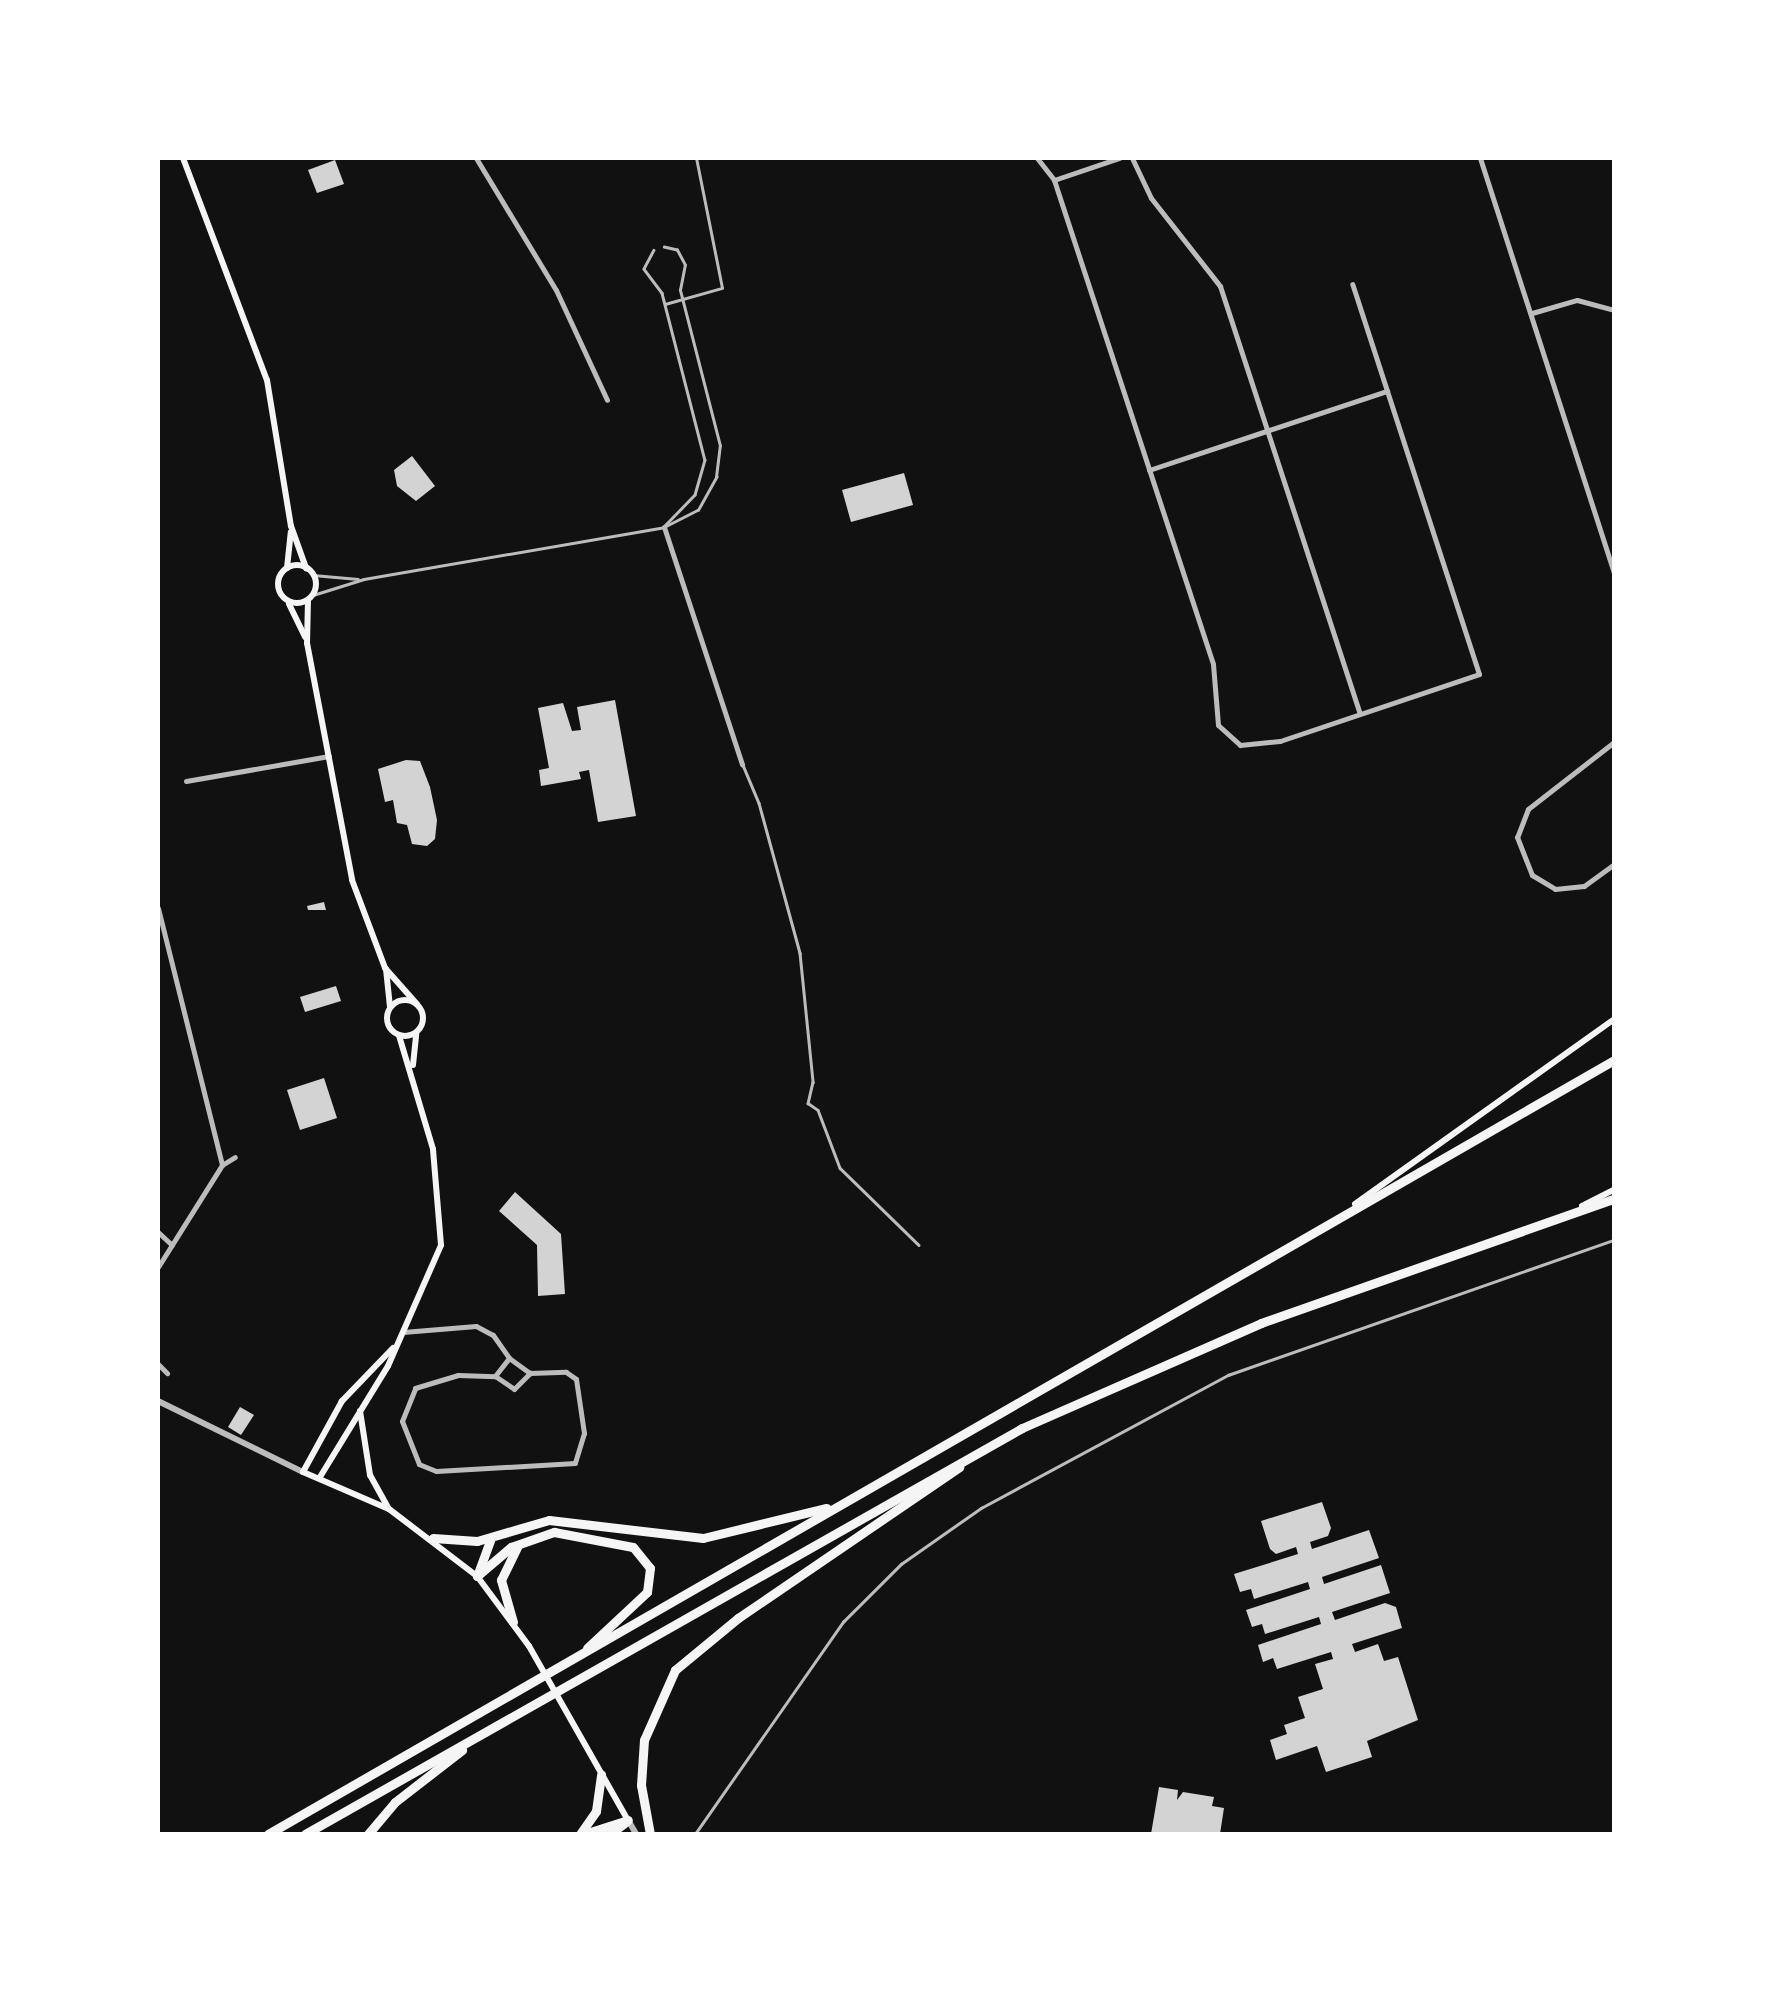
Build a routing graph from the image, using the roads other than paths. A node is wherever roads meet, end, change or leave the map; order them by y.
1 (184, 158) edge
2 (476, 158) edge
3 (696, 158) edge
4 (1037, 158) edge
5 (1119, 158) edge
6 (1132, 158) edge
7 (1480, 158) edge
8 (1054, 180) junction
9 (664, 247) dead end
10 (654, 250) dead end
11 (1352, 284) dead end
12 (683, 300) junction
13 (665, 304) junction
14 (1614, 310) edge
15 (1532, 313) junction
16 (1387, 391) junction
17 (606, 400) dead end
18 (1268, 430) junction
19 (1149, 470) junction
20 (291, 526) junction
21 (664, 527) junction
22 (1613, 562) edge
23 (287, 568) junction
24 (306, 568) junction
25 (1614, 573) edge
26 (314, 575) junction
27 (364, 579) junction
28 (310, 597) junction
29 (288, 601) junction
30 (307, 643) junction
31 (1359, 712) junction
32 (1614, 742) edge
33 (329, 756) junction
34 (742, 764) joint
35 (186, 781) dead end
36 (1614, 864) edge
37 (158, 908) edge
38 (386, 968) junction
39 (417, 1004) junction
40 (389, 1010) junction
41 (1614, 1019) edge
42 (416, 1034) junction
43 (399, 1036) junction
44 (1614, 1060) edge
45 (414, 1071) junction
46 (235, 1158) dead end
47 (222, 1165) junction
48 (1614, 1190) edge
49 (1614, 1200) edge
50 (1330, 1220) junction
51 (1554, 1220) junction
52 (158, 1232) edge
53 (1614, 1240) edge
54 (172, 1245) junction
55 (919, 1245) dead end
56 (158, 1268) edge
57 (402, 1332) junction
58 (393, 1348) junction
59 (509, 1358) junction
60 (158, 1364) edge
61 (167, 1373) dead end
62 (530, 1373) junction
63 (495, 1376) junction
64 (158, 1402) edge
65 (360, 1410) junction
66 (1022, 1428) junction
67 (303, 1472) junction
68 (320, 1478) junction
69 (848, 1501) junction
70 (388, 1508) junction
71 (433, 1538) junction
72 (491, 1538) junction
73 (523, 1542) junction
74 (477, 1576) junction
75 (513, 1622) junction
76 (568, 1664) junction
77 (490, 1728) junction
78 (601, 1774) junction
79 (628, 1820) junction
80 (268, 1834) edge
81 (304, 1834) edge
82 (368, 1834) edge
83 (582, 1834) edge
84 (610, 1834) edge
85 (636, 1834) edge
86 (650, 1834) edge
87 (695, 1834) edge

1 - 20 main road
2 - 17 street
3 - 12 lane
4 - 8 street
5 - 8 street
6 - 18 street
7 - 15 street
8 - 19 street
9 - 12 lane
10 - 13 lane
11 - 16 street
12 - 13 lane
12 - 21 lane
13 - 21 lane
14 - 15 street
15 - 22 street
16 - 18 street
16 - 31 street
18 - 19 street
18 - 31 street
19 - 31 street
20 - 23 main road
20 - 24 main road
21 - 27 lane
21 - 34 street
22 - 25 street
23 - 24 main road
23 - 29 main road
24 - 26 main road
26 - 27 lane
26 - 28 main road
27 - 28 lane
28 - 29 main road
28 - 30 main road
29 - 30 main road
30 - 33 main road
32 - 36 street
33 - 35 street
33 - 38 main road
34 - 55 lane
37 - 47 street
38 - 39 main road
38 - 40 main road
39 - 40 main road
39 - 42 main road
40 - 43 main road
41 - 50 main road
42 - 43 main road
42 - 45 main road
43 - 45 main road
44 - 50 highway
45 - 57 main road
46 - 47 street
47 - 54 street
48 - 51 main road
49 - 51 highway
50 - 69 highway
51 - 66 highway
52 - 54 street
53 - 87 lane
54 - 56 street
57 - 58 main road
57 - 59 street
58 - 65 main road
58 - 67 main road
59 - 62 street
59 - 63 street
60 - 61 street
62 - 63 street
62 - 63 street
64 - 67 street
65 - 68 main road
65 - 70 main road
66 - 77 highway
66 - 86 highway
67 - 68 main road
68 - 70 main road
69 - 72 highway
69 - 76 highway
70 - 71 main road
71 - 72 highway
71 - 74 main road
72 - 74 highway
73 - 74 highway
73 - 75 highway
73 - 76 highway
74 - 75 main road
75 - 78 main road
76 - 80 highway
77 - 81 highway
77 - 82 highway
78 - 79 main road
78 - 83 highway
79 - 83 highway
79 - 84 highway
79 - 85 street

